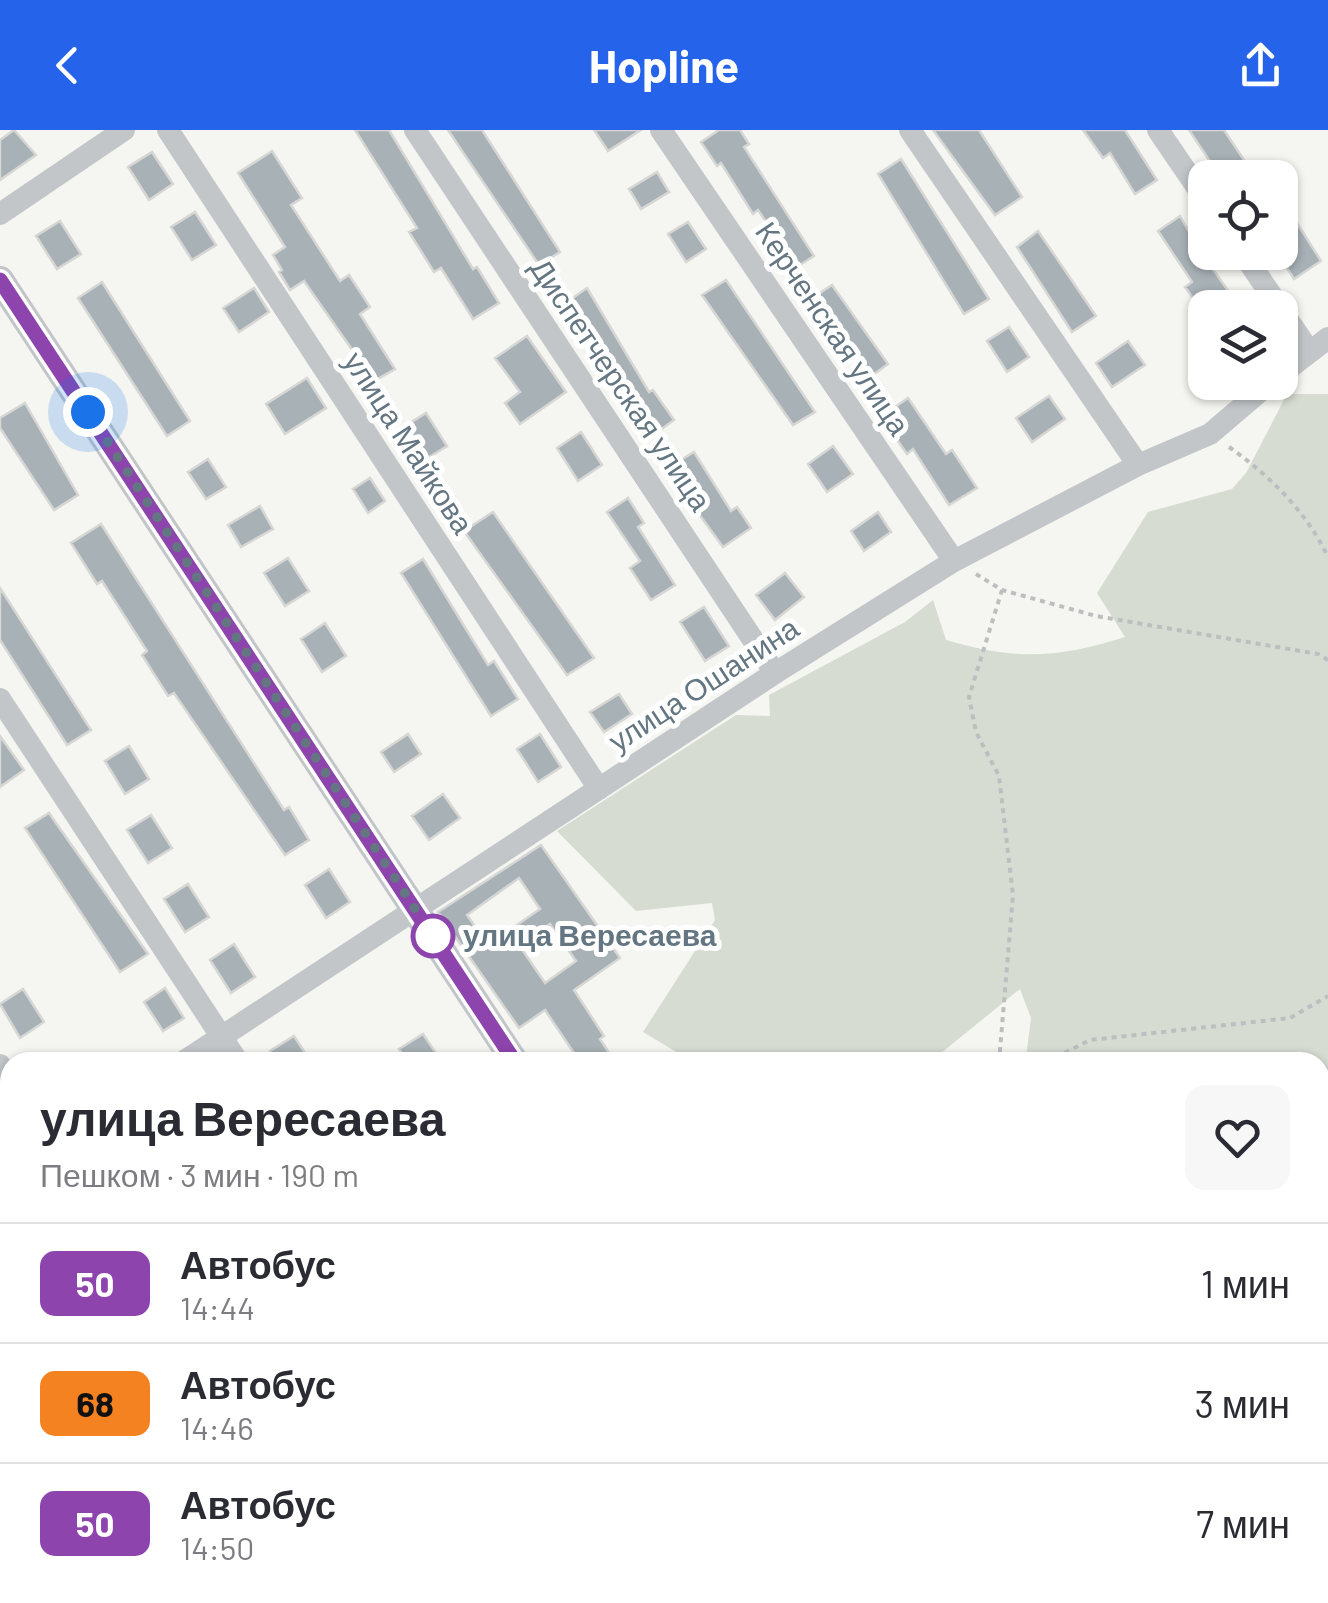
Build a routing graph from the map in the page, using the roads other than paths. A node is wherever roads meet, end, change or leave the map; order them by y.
1 (124, 130) edge
2 (168, 130) edge
3 (415, 130) edge
4 (661, 130) edge
5 (910, 130) edge
6 (1158, 130) edge
7 (1188, 174) edge
8 (0, 214) edge
9 (0, 280) edge
10 (1298, 325) edge
11 (1319, 344) edge
12 (1298, 361) edge
13 (1250, 400) edge
14 (1138, 464) junction
15 (954, 562) junction
16 (775, 673) junction
17 (0, 698) edge
18 (599, 789) junction
19 (414, 908) junction
20 (220, 1037) junction
21 (198, 1052) edge
22 (231, 1052) edge
23 (508, 1052) edge

1 - 8 street
2 - 18 street, улица Майкова
3 - 16 street, Диспетчерская улица
4 - 15 street, Керченская улица
5 - 14 street
6 - 7 street
9 - 19 street
10 - 11 street
11 - 12 street
13 - 14 street, улица Ошанина
14 - 15 street, улица Ошанина
15 - 16 street, улица Ошанина
16 - 18 street, улица Ошанина
17 - 20 street
18 - 19 street, улица Ошанина
19 - 20 street, улица Ошанина
19 - 23 street
20 - 21 street, улица Ошанина
20 - 22 street

